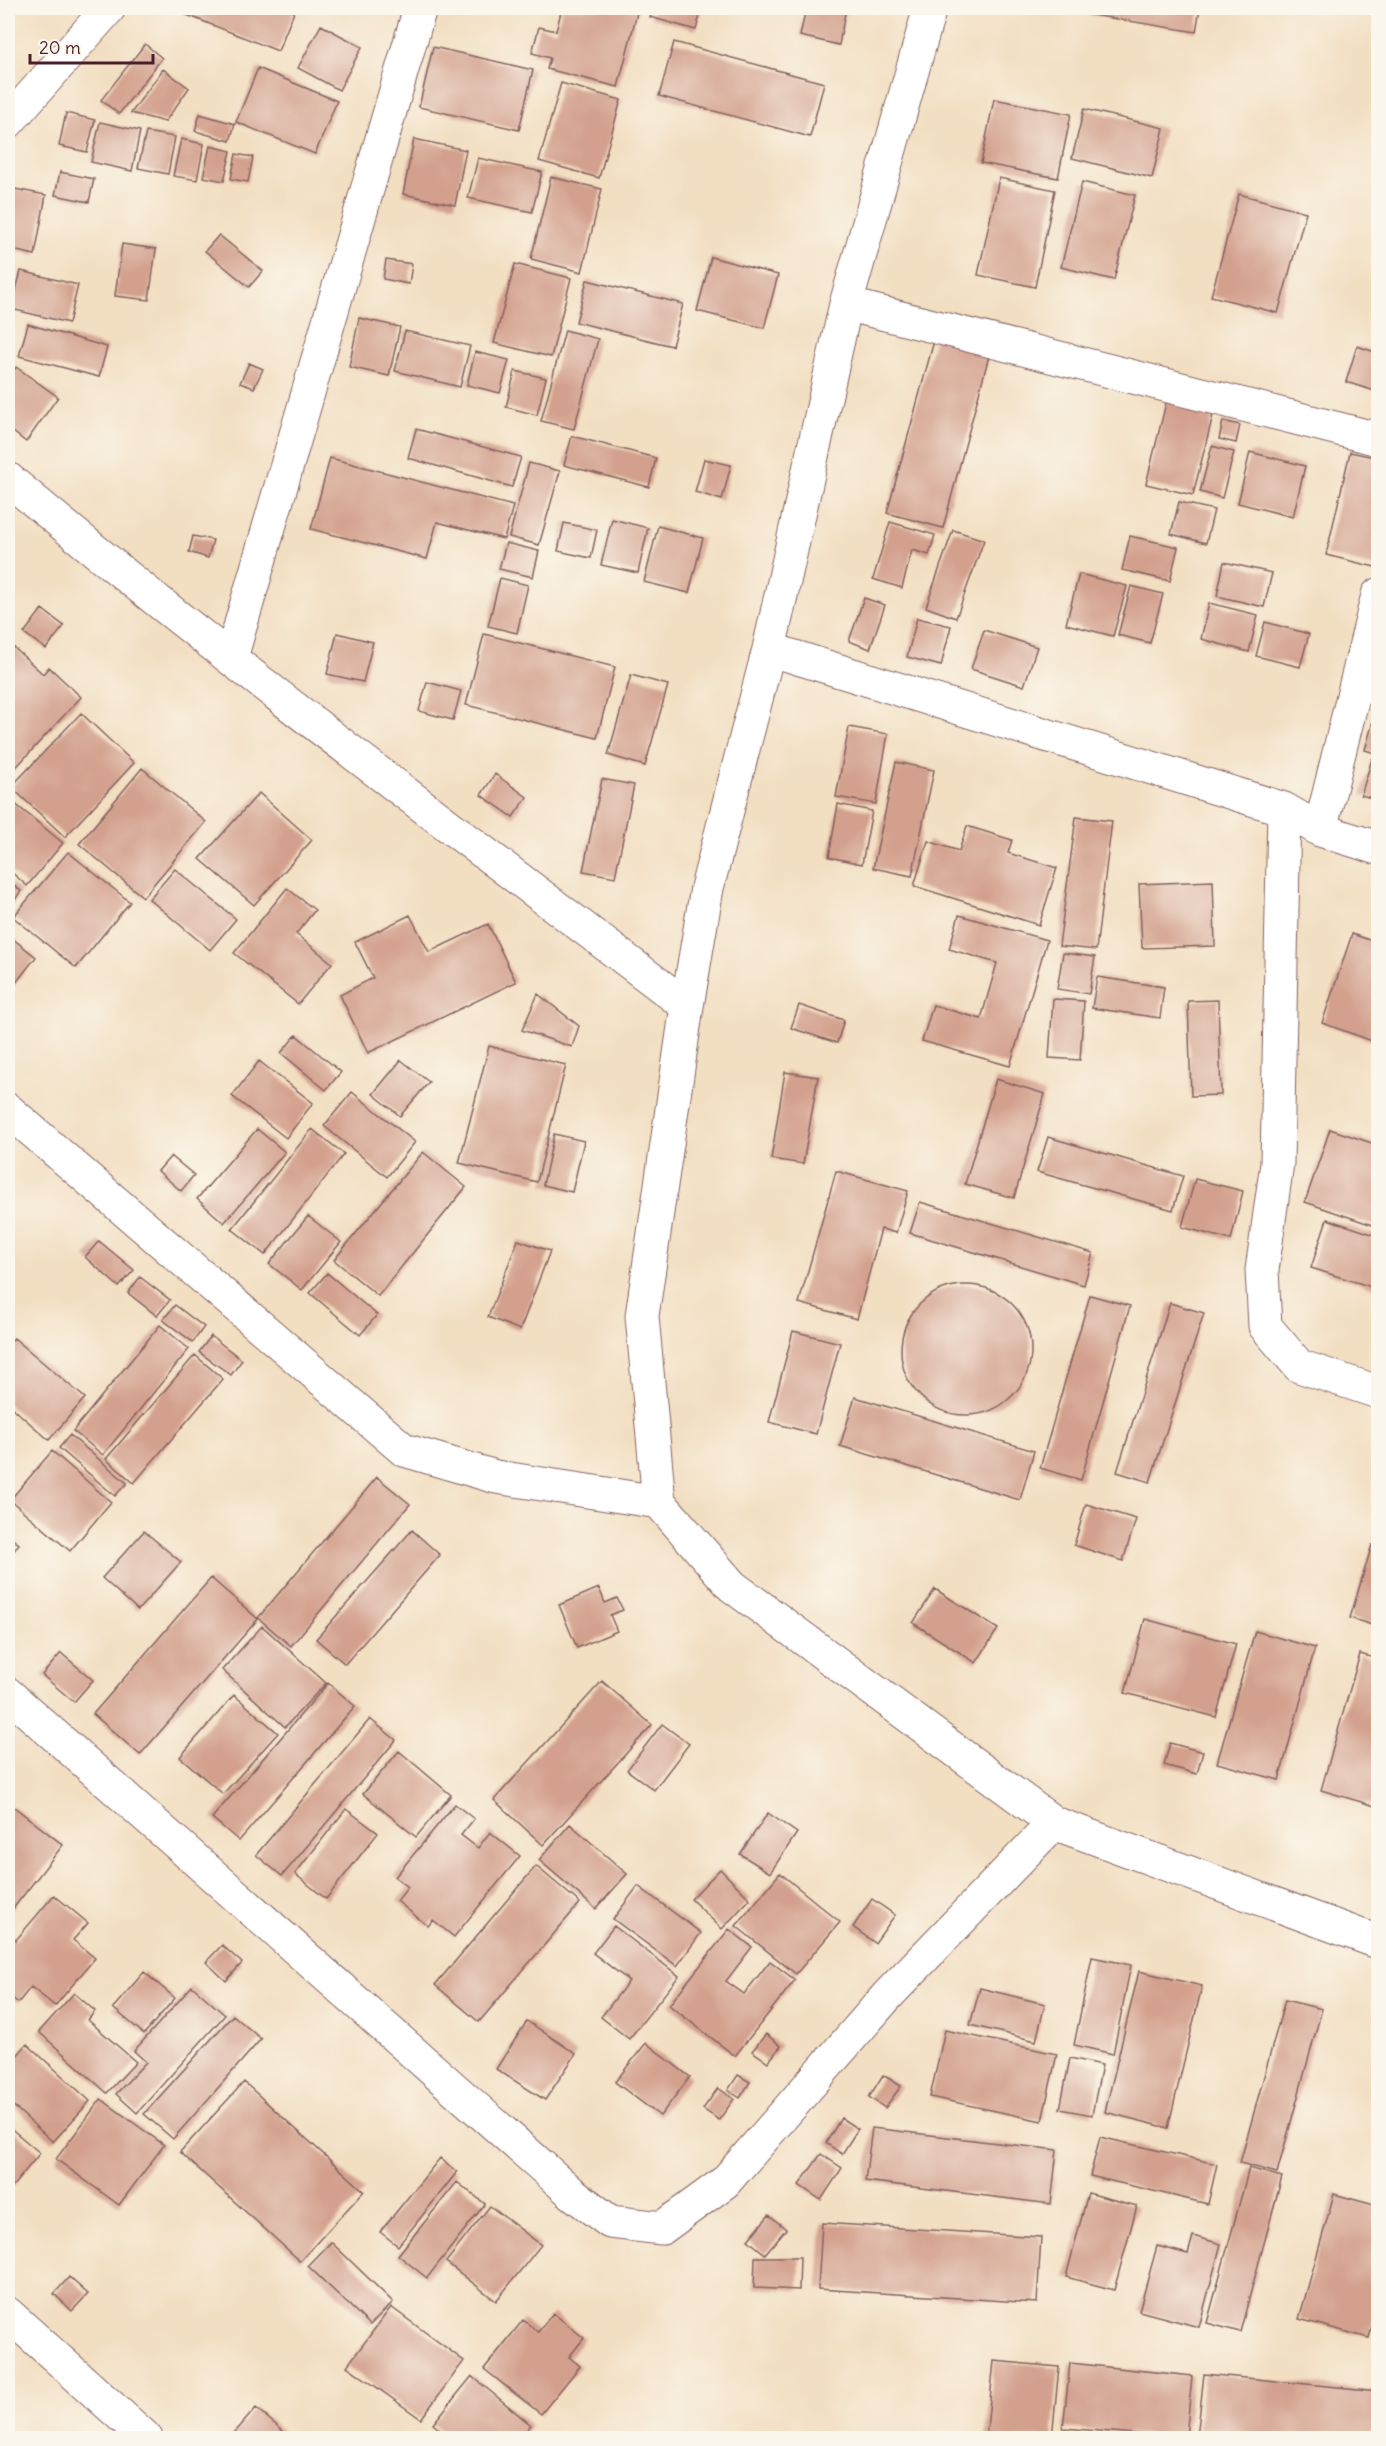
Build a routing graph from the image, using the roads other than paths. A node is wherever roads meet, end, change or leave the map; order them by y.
1 (109, 8) edge
2 (420, 8) edge
3 (930, 8) edge
4 (8, 122) edge
5 (846, 304) junction
6 (1378, 439) edge
7 (8, 479) edge
8 (1378, 595) edge
9 (769, 649) junction
10 (231, 658) junction
11 (1284, 808) junction
12 (1320, 830) junction
13 (1378, 848) edge
14 (687, 1006) junction
15 (8, 1110) edge
16 (1378, 1392) edge
17 (659, 1502) junction
18 (8, 1694) edge
19 (1054, 1823) junction
20 (1378, 1942) edge
21 (8, 2314) edge
22 (146, 2439) edge

1 - 4 street
2 - 10 street
3 - 5 street
5 - 6 street
5 - 9 street
7 - 10 street
8 - 12 street
9 - 11 street
9 - 14 street
10 - 14 street
11 - 12 street
11 - 16 street
12 - 13 street
14 - 17 street
15 - 17 street
17 - 19 street
18 - 19 street
19 - 20 street
21 - 22 street

